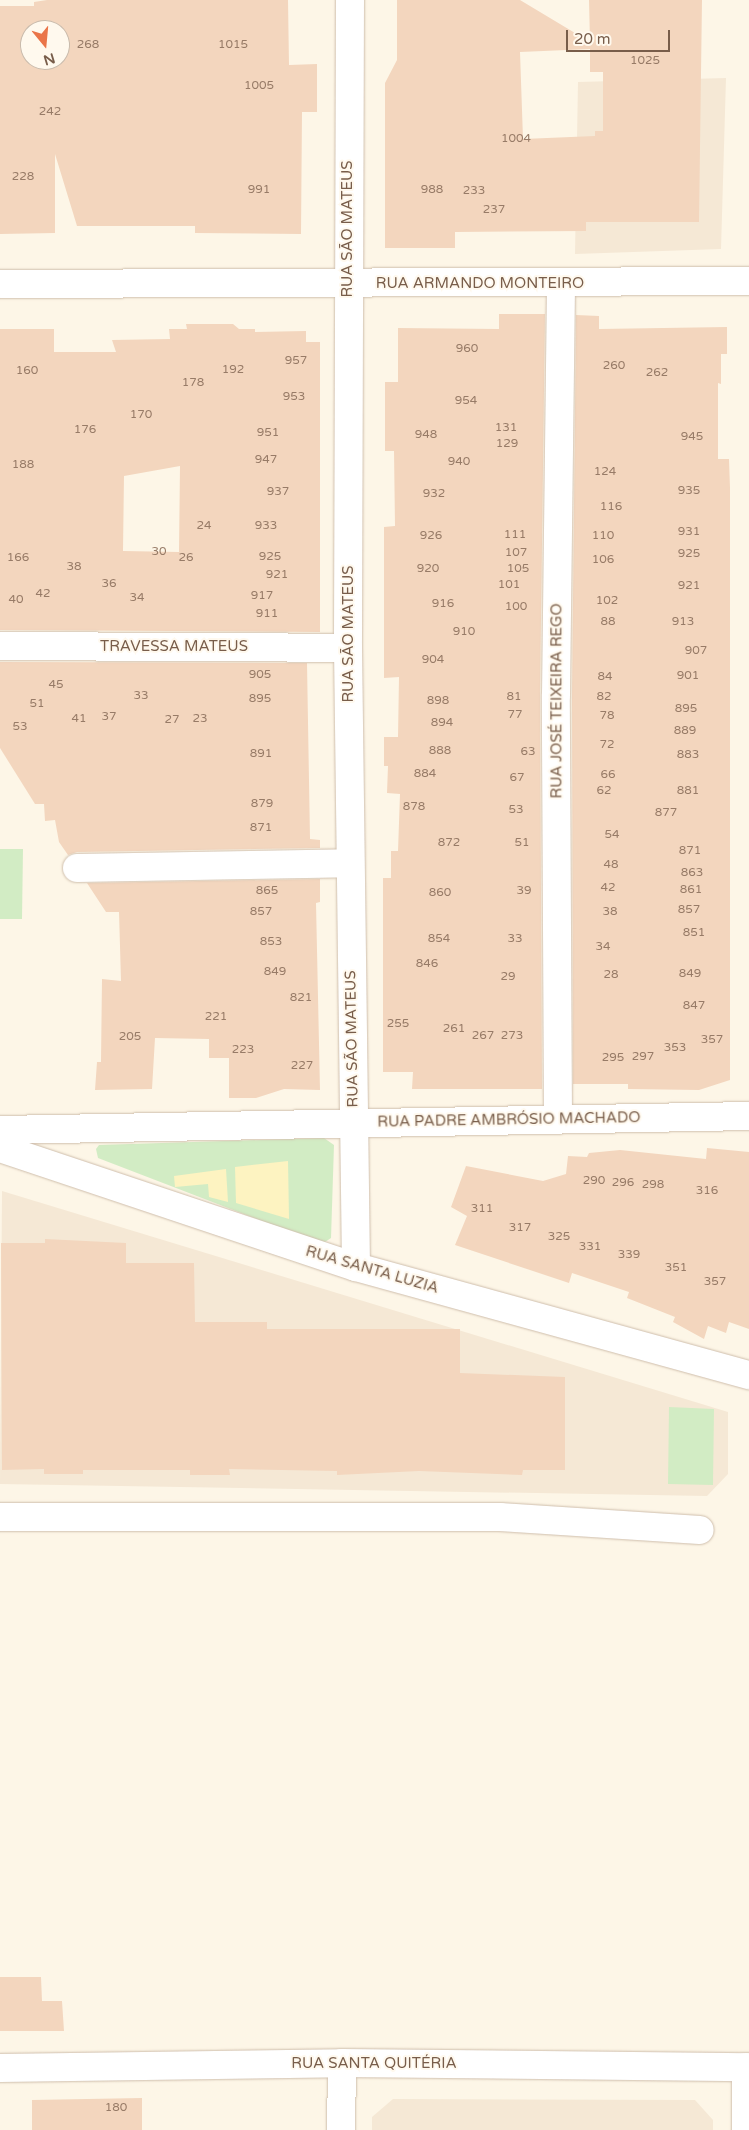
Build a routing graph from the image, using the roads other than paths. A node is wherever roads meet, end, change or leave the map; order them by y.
1 (350, 0) edge
2 (749, 281) edge
3 (0, 284) edge
4 (561, 284) junction
5 (348, 285) junction
6 (0, 646) edge
7 (348, 648) junction
8 (350, 863) junction
9 (77, 868) dead end
10 (749, 1116) edge
11 (558, 1118) junction
12 (353, 1124) junction
13 (0, 1130) edge
14 (0, 1148) edge
15 (356, 1267) junction
16 (749, 1374) edge
17 (0, 1517) edge
18 (700, 1530) dead end
19 (342, 2064) junction
20 (748, 2067) edge
21 (0, 2068) edge
22 (341, 2130) edge
23 (746, 2130) edge

1 - 5 street, RUA SÃO MATEUS
2 - 4 street, RUA ARMANDO MONTEIRO
3 - 5 street, RUA ARMANDO MONTEIRO
4 - 5 street, RUA ARMANDO MONTEIRO
4 - 11 street, RUA JOSÉ TEIXEIRA REGO
5 - 7 street, RUA SÃO MATEUS
6 - 7 street, TRAVESSA MATEUS
7 - 8 street, RUA SÃO MATEUS
8 - 9 street
8 - 12 street, RUA SÃO MATEUS
10 - 11 street, RUA PADRE AMBRÓSIO MACHADO
11 - 12 street, RUA PADRE AMBRÓSIO MACHADO
12 - 13 street, RUA PADRE AMBRÓSIO MACHADO
12 - 15 street, RUA SÃO MATEUS
14 - 15 street, RUA SANTA LUZIA
15 - 16 street, RUA SANTA LUZIA
17 - 18 street
19 - 20 street, RUA SANTA QUITÉRIA
19 - 21 street, RUA SANTA QUITÉRIA
19 - 22 street
20 - 23 street

